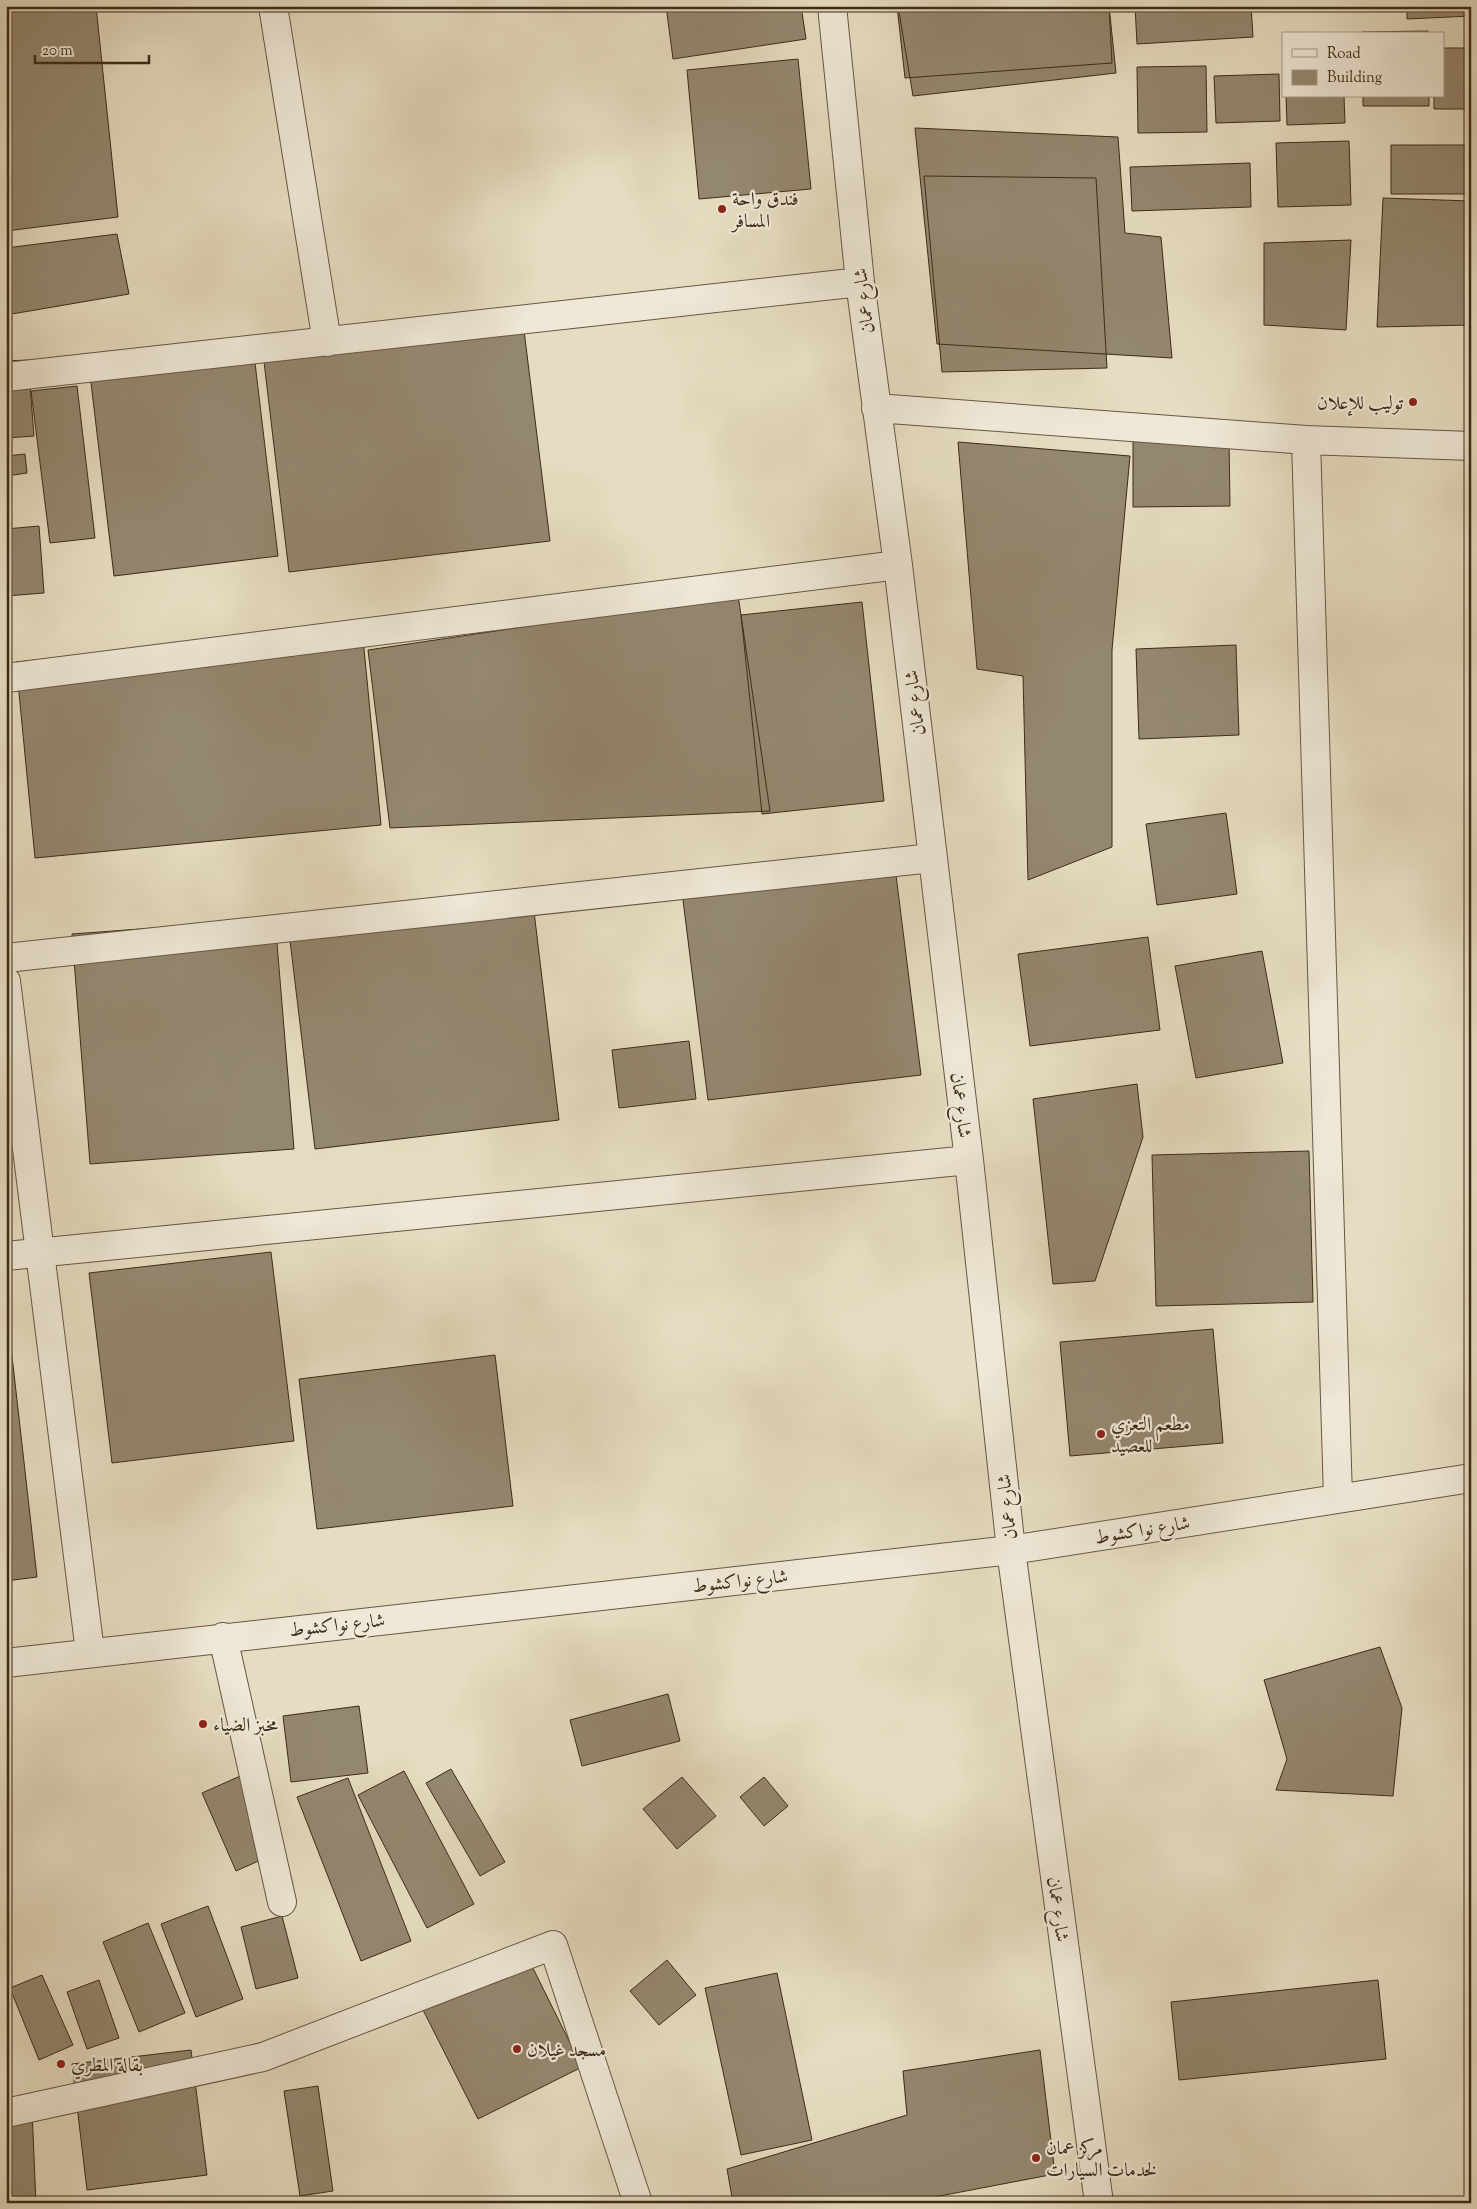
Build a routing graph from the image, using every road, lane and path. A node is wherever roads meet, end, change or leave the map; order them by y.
1 (273, 6) edge
2 (832, 6) edge
3 (860, 282) junction
4 (327, 342) junction
5 (6, 377) edge
6 (876, 408) junction
7 (1306, 440) junction
8 (1471, 446) edge
9 (898, 564) junction
10 (6, 678) edge
11 (932, 858) junction
12 (6, 958) edge
13 (6, 981) edge
14 (969, 1160) junction
15 (40, 1252) junction
16 (6, 1256) edge
17 (1471, 1478) edge
18 (1338, 1498) junction
19 (1011, 1550) junction
20 (223, 1637) junction
21 (90, 1652) junction
22 (6, 1663) edge
23 (282, 1902) dead end
24 (6, 2113) edge
25 (638, 2203) edge
26 (1099, 2203) edge

1 - 4 street
2 - 3 street, شارع عمان
3 - 4 street
3 - 6 street, شارع عمان
4 - 5 street
6 - 7 street
6 - 9 street, شارع عمان
7 - 8 street
7 - 18 street
9 - 10 street
9 - 11 street, شارع عمان
11 - 12 street
11 - 14 street, شارع عمان
13 - 15 street
14 - 15 street
14 - 19 street, شارع عمان
15 - 16 street
15 - 21 street
17 - 18 street, شارع نواكشوط
18 - 19 street, شارع نواكشوط
19 - 20 street, شارع نواكشوط
19 - 26 street, شارع عمان
20 - 21 street, شارع نواكشوط
20 - 23 street
21 - 22 street, شارع نواكشوط
24 - 25 street

